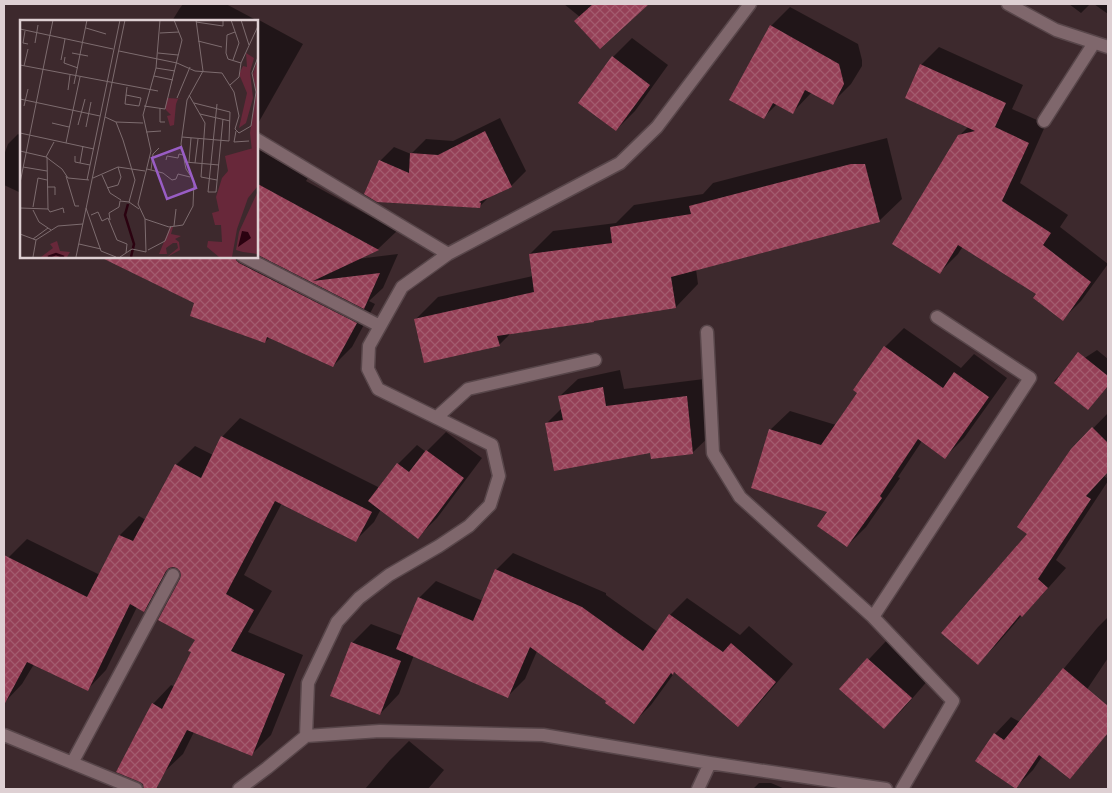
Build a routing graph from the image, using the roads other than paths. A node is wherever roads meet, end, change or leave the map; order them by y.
1 (750, 4) edge
2 (1008, 4) edge
3 (1094, 42) junction
4 (1108, 47) edge
5 (1044, 120) dead end
6 (258, 140) edge
7 (448, 254) junction
8 (247, 258) edge
9 (937, 317) dead end
10 (380, 326) junction
11 (707, 332) dead end
12 (595, 360) dead end
13 (437, 417) junction
14 (173, 575) dead end
15 (873, 617) junction
16 (4, 735) edge
17 (306, 736) junction
18 (72, 763) junction
19 (710, 763) junction
20 (136, 789) edge
21 (239, 789) edge
22 (698, 789) edge
23 (886, 789) edge
24 (902, 789) edge

1 - 7 street
2 - 3 street
3 - 4 street
3 - 5 street
6 - 7 street
7 - 10 street
8 - 10 street
9 - 15 street
10 - 13 street
11 - 15 street
12 - 13 street
13 - 17 street
14 - 18 street
15 - 24 street
16 - 18 street
17 - 19 street
17 - 21 street
18 - 20 street
19 - 22 street
19 - 23 street

